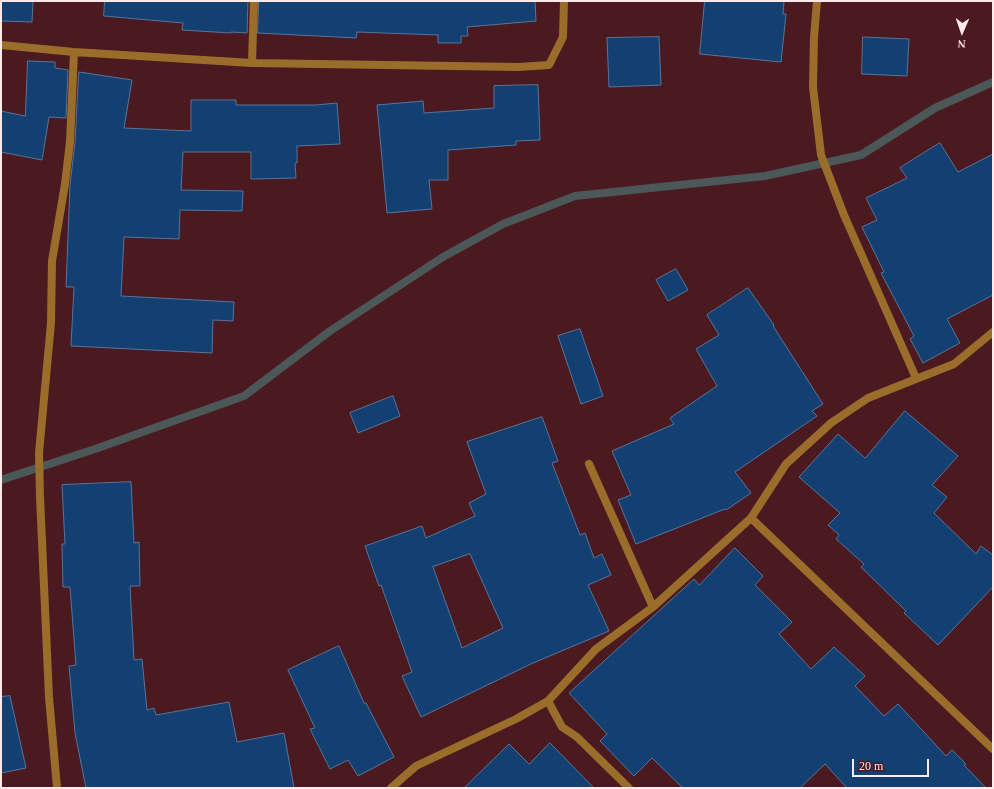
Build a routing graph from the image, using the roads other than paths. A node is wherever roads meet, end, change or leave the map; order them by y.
1 (254, 1) edge
2 (564, 1) edge
3 (817, 1) edge
4 (1, 46) edge
5 (74, 52) junction
6 (252, 63) junction
7 (993, 332) edge
8 (916, 378) junction
9 (589, 464) dead end
10 (751, 518) junction
11 (653, 607) junction
12 (548, 701) junction
13 (993, 749) edge
14 (57, 788) edge
15 (391, 788) edge
16 (628, 788) edge

1 - 6 street
2 - 6 street
3 - 8 street
4 - 5 street
5 - 6 street
5 - 14 street
7 - 8 street
8 - 10 street
9 - 11 street
10 - 11 street
10 - 13 street
11 - 12 street
12 - 15 street
12 - 16 street

